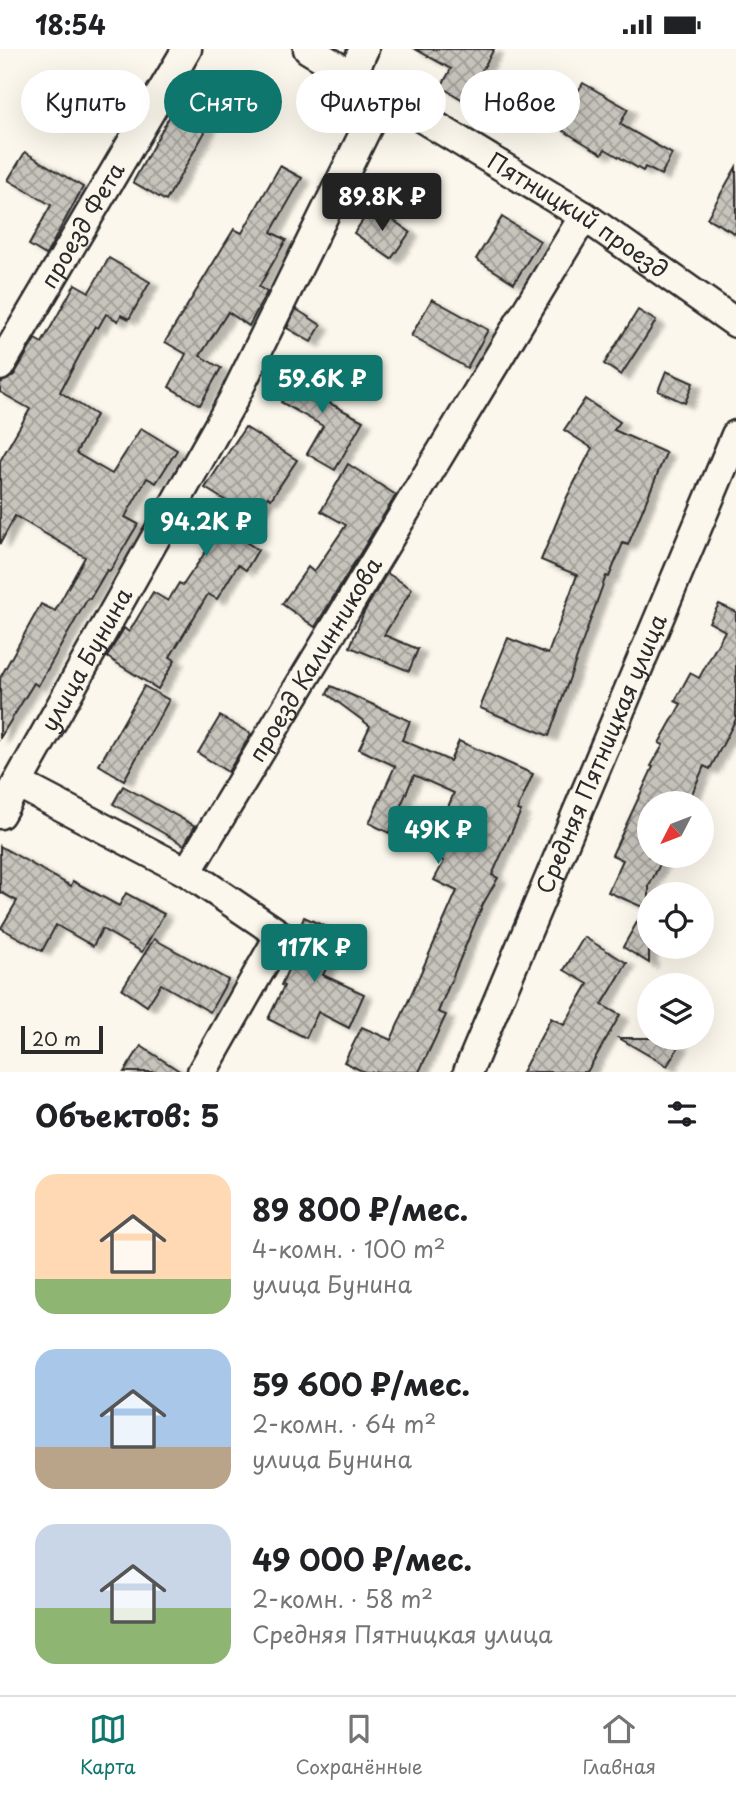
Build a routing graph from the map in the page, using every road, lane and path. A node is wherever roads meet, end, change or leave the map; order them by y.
1 (187, 49) edge
2 (308, 49) edge
3 (364, 49) edge
4 (344, 70) edge
5 (354, 70) edge
6 (446, 131) edge
7 (364, 133) edge
8 (584, 216) junction
9 (736, 323) edge
10 (0, 366) edge
11 (736, 435) edge
12 (19, 784) junction
13 (0, 814) edge
14 (187, 872) junction
15 (202, 1072) edge
16 (468, 1072) edge

1 - 10 street, проезд Фета
2 - 4 street, Пятницкий проезд
3 - 5 street
6 - 8 street, Пятницкий проезд
7 - 12 street, улица Бунина
8 - 9 street, Пятницкий проезд
8 - 14 street, проезд Калинникова
11 - 16 street, Средняя Пятницкая улица
12 - 13 street, улица Бунина
12 - 14 street
14 - 15 street

